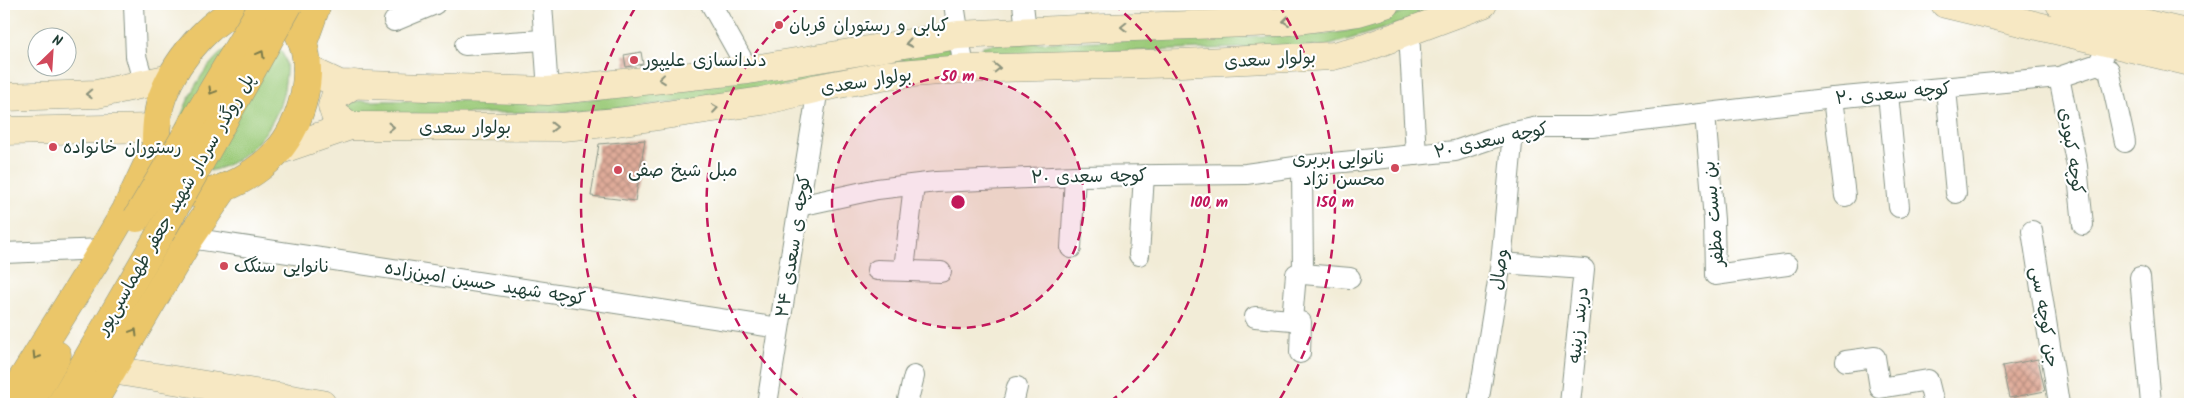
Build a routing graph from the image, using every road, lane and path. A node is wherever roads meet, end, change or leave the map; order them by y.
1 (134, 4) edge
2 (261, 4) edge
3 (288, 4) edge
4 (317, 4) edge
5 (435, 4) edge
6 (542, 4) edge
7 (711, 4) edge
8 (954, 4) edge
9 (1023, 4) edge
10 (1385, 4) edge
11 (1483, 4) edge
12 (1945, 4) edge
13 (2000, 4) edge
14 (2060, 4) edge
15 (2119, 4) edge
16 (235, 8) edge
17 (394, 21) dead end
18 (2190, 22) edge
19 (1026, 31) junction
20 (1409, 32) junction
21 (2190, 34) edge
22 (958, 35) junction
23 (543, 40) junction
24 (303, 42) junction
25 (465, 45) dead end
26 (2190, 49) edge
27 (2104, 53) junction
28 (2190, 62) edge
29 (307, 69) junction
30 (964, 69) junction
31 (748, 70) junction
32 (2059, 77) junction
33 (171, 78) junction
34 (354, 84) junction
35 (137, 85) junction
36 (818, 88) junction
37 (1946, 89) junction
38 (548, 91) junction
39 (1888, 94) junction
40 (4, 97) edge
41 (1833, 98) junction
42 (1705, 114) junction
43 (350, 126) junction
44 (118, 128) junction
45 (4, 131) edge
46 (1513, 132) junction
47 (156, 137) junction
48 (2125, 142) dead end
49 (277, 151) junction
50 (1416, 155) junction
51 (1302, 166) junction
52 (1144, 175) junction
53 (1075, 176) junction
54 (914, 185) junction
55 (225, 187) junction
56 (1956, 193) dead end
57 (1845, 196) dead end
58 (799, 206) junction
59 (1899, 207) dead end
60 (132, 214) junction
61 (2083, 225) dead end
62 (2032, 230) dead end
63 (190, 238) junction
64 (1070, 248) dead end
65 (103, 249) junction
66 (4, 253) edge
67 (1139, 255) dead end
68 (1501, 263) junction
69 (1787, 265) dead end
70 (904, 269) junction
71 (877, 270) dead end
72 (941, 272) dead end
73 (1302, 274) junction
74 (2140, 277) dead end
75 (1350, 278) dead end
76 (1255, 317) dead end
77 (1292, 320) junction
78 (780, 328) junction
79 (1300, 353) dead end
80 (1846, 361) dead end
81 (112, 370) junction
82 (914, 376) dead end
83 (15, 394) edge
84 (61, 404) edge
85 (92, 404) edge
86 (322, 404) edge
87 (767, 404) edge
88 (907, 404) edge
89 (1478, 404) edge
90 (1570, 404) edge
91 (1934, 404) edge
92 (2059, 404) edge
93 (2151, 404) edge

1 - 35 street
2 - 16 main road
2 - 24 main road
2 -> 60 main road, پل روگذر سردار شهید جعفر طهماسبی‌پور, bridge
84 -> 3 main road, پل روگذر سردار شهید جعفر طهماسبی‌پور, bridge
4 - 24 main road
5 - 17 street
6 - 23 street
7 - 31 street
8 - 22 street
9 - 19 street
10 -> 19 main road, بولوار سعدی
11 - 20 main road, بولوار سعدی
12 - 27 main road
13 - 26 main road
14 - 21 main road
15 - 18 main road
16 - 33 main road
19 - 22 main road, بولوار سعدی
30 -> 20 main road, بولوار سعدی
20 - 50 street
22 - 30 street
22 -> 31 main road, بولوار سعدی
23 - 25 street
23 - 38 street
24 - 29 main road
27 - 28 main road
27 - 32 street, کوچه سعدی ۲۰
27 - 48 street
29 - 34 main road, بولوار سعدی
29 - 49 main road
30 - 36 main road, بولوار سعدی
31 -> 38 main road, بولوار سعدی
32 - 37 street, کوچه سعدی ۲۰
32 - 61 street, کوچه کبودی
33 - 35 main road
33 - 47 main road
34 - 38 main road, بولوار سعدی
34 - 43 main road
35 -> 40 main road
35 - 44 main road
43 -> 36 main road, بولوار سعدی
36 - 58 street, کوچه ی سعدی ۲۴
37 - 39 street, کوچه سعدی ۲۰
37 - 56 street
39 - 41 street, کوچه سعدی ۲۰
39 - 59 street
41 - 42 street, کوچه سعدی ۲۰
41 - 57 street
42 - 46 street, کوچه سعدی ۲۰
42 - 69 street, بن بست مظفر
43 - 49 main road, بولوار سعدی
44 - 45 main road
44 - 47 main road
46 - 50 street, کوچه سعدی ۲۰
46 - 68 street, وصال
47 - 55 main road
47 - 60 main road
49 - 55 main road
50 - 51 street, کوچه سعدی ۲۰
51 - 52 street, کوچه سعدی ۲۰
51 - 73 street
52 - 53 street, کوچه سعدی ۲۰
52 - 67 street
53 - 54 street, کوچه سعدی ۲۰
53 - 64 street
54 - 58 street, کوچه سعدی ۲۰
54 - 70 street
55 - 63 main road
58 - 78 street, کوچه ی سعدی ۲۴
60 - 63 main road
60 - 65 main road
60 - 83 main road, پل روگذر سردار شهید جعفر طهماسبی‌پور
62 - 92 street, جن کوچه سی
63 - 78 street, کوچه شهید حسین امین‌زاده
81 -> 63 main road
65 - 66 street
65 -> 83 main road
68 - 89 street, وصال
68 - 90 street, دربند زینبه
70 - 71 street
70 - 72 street
73 - 75 street
73 - 77 street
74 - 93 street
76 - 77 street
77 - 79 street
78 - 87 street, کوچه ی سعدی ۲۴
80 - 91 street
81 - 85 main road
81 - 86 main road
82 - 88 street

